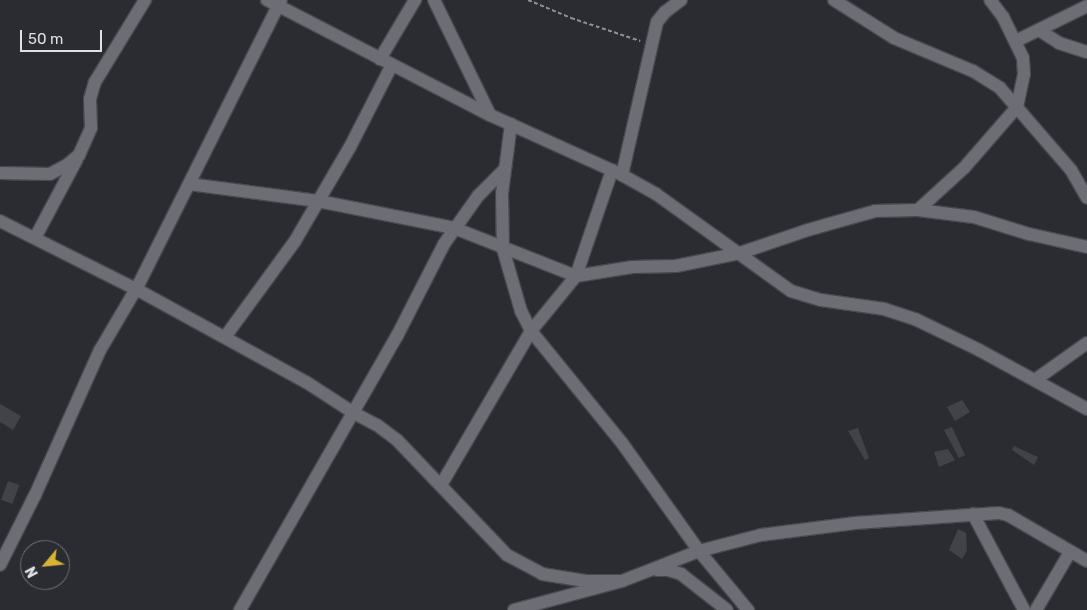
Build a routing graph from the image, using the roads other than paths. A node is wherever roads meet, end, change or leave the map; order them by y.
1 (145, 0) edge
2 (415, 0) edge
3 (434, 0) edge
4 (681, 0) edge
5 (834, 0) edge
6 (990, 0) edge
7 (276, 2) edge
8 (1087, 6) edge
9 (1038, 30) junction
10 (1016, 41) junction
11 (1087, 52) edge
12 (380, 59) junction
13 (392, 65) junction
14 (1017, 107) junction
15 (490, 115) junction
16 (511, 124) junction
17 (79, 155) junction
18 (504, 170) junction
19 (0, 173) edge
20 (617, 173) junction
21 (189, 184) junction
22 (1087, 198) edge
23 (318, 201) junction
24 (918, 210) junction
25 (0, 221) edge
26 (454, 228) junction
27 (35, 238) junction
28 (1087, 247) edge
29 (503, 249) junction
30 (740, 253) junction
31 (576, 276) junction
32 (136, 289) junction
33 (531, 331) junction
34 (225, 337) junction
35 (1087, 343) edge
36 (1035, 380) junction
37 (1087, 409) edge
38 (354, 413) junction
39 (441, 485) junction
40 (973, 514) junction
41 (699, 551) junction
42 (1070, 552) junction
43 (1087, 561) edge
44 (0, 565) edge
45 (649, 572) junction
46 (622, 582) junction
47 (240, 610) edge
48 (514, 610) edge
49 (727, 610) edge
50 (748, 610) edge
51 (1024, 610) edge
52 (1036, 610) edge

1 - 17 street
2 - 12 street
3 - 15 street
4 - 20 street
5 - 14 street
6 - 10 street
7 - 12 street
7 - 21 street
8 - 9 street
9 - 10 street
9 - 11 street
10 - 14 street
12 - 13 street
13 - 15 street
13 - 23 street
14 - 22 street
14 - 24 street
15 - 16 street
16 - 18 street
16 - 20 street
17 - 19 street
17 - 27 street
18 - 26 street
18 - 29 street
20 - 30 street
20 - 31 street
21 - 23 street
21 - 32 street
23 - 26 street
23 - 34 street
24 - 28 street
24 - 30 street
25 - 27 street
26 - 29 street
26 - 38 street
27 - 32 street
29 - 31 street
29 - 33 street
30 - 31 street
30 - 36 street
31 - 33 street
32 - 34 street
32 - 44 street
33 - 39 street
33 - 41 street
34 - 38 street
35 - 36 street
36 - 37 street
38 - 39 street
38 - 47 street
39 - 46 street
40 - 41 street
40 - 42 street
40 - 51 street
41 - 45 street
41 - 50 street
42 - 43 street
42 - 52 street
45 - 46 street
45 - 49 street
46 - 48 street

